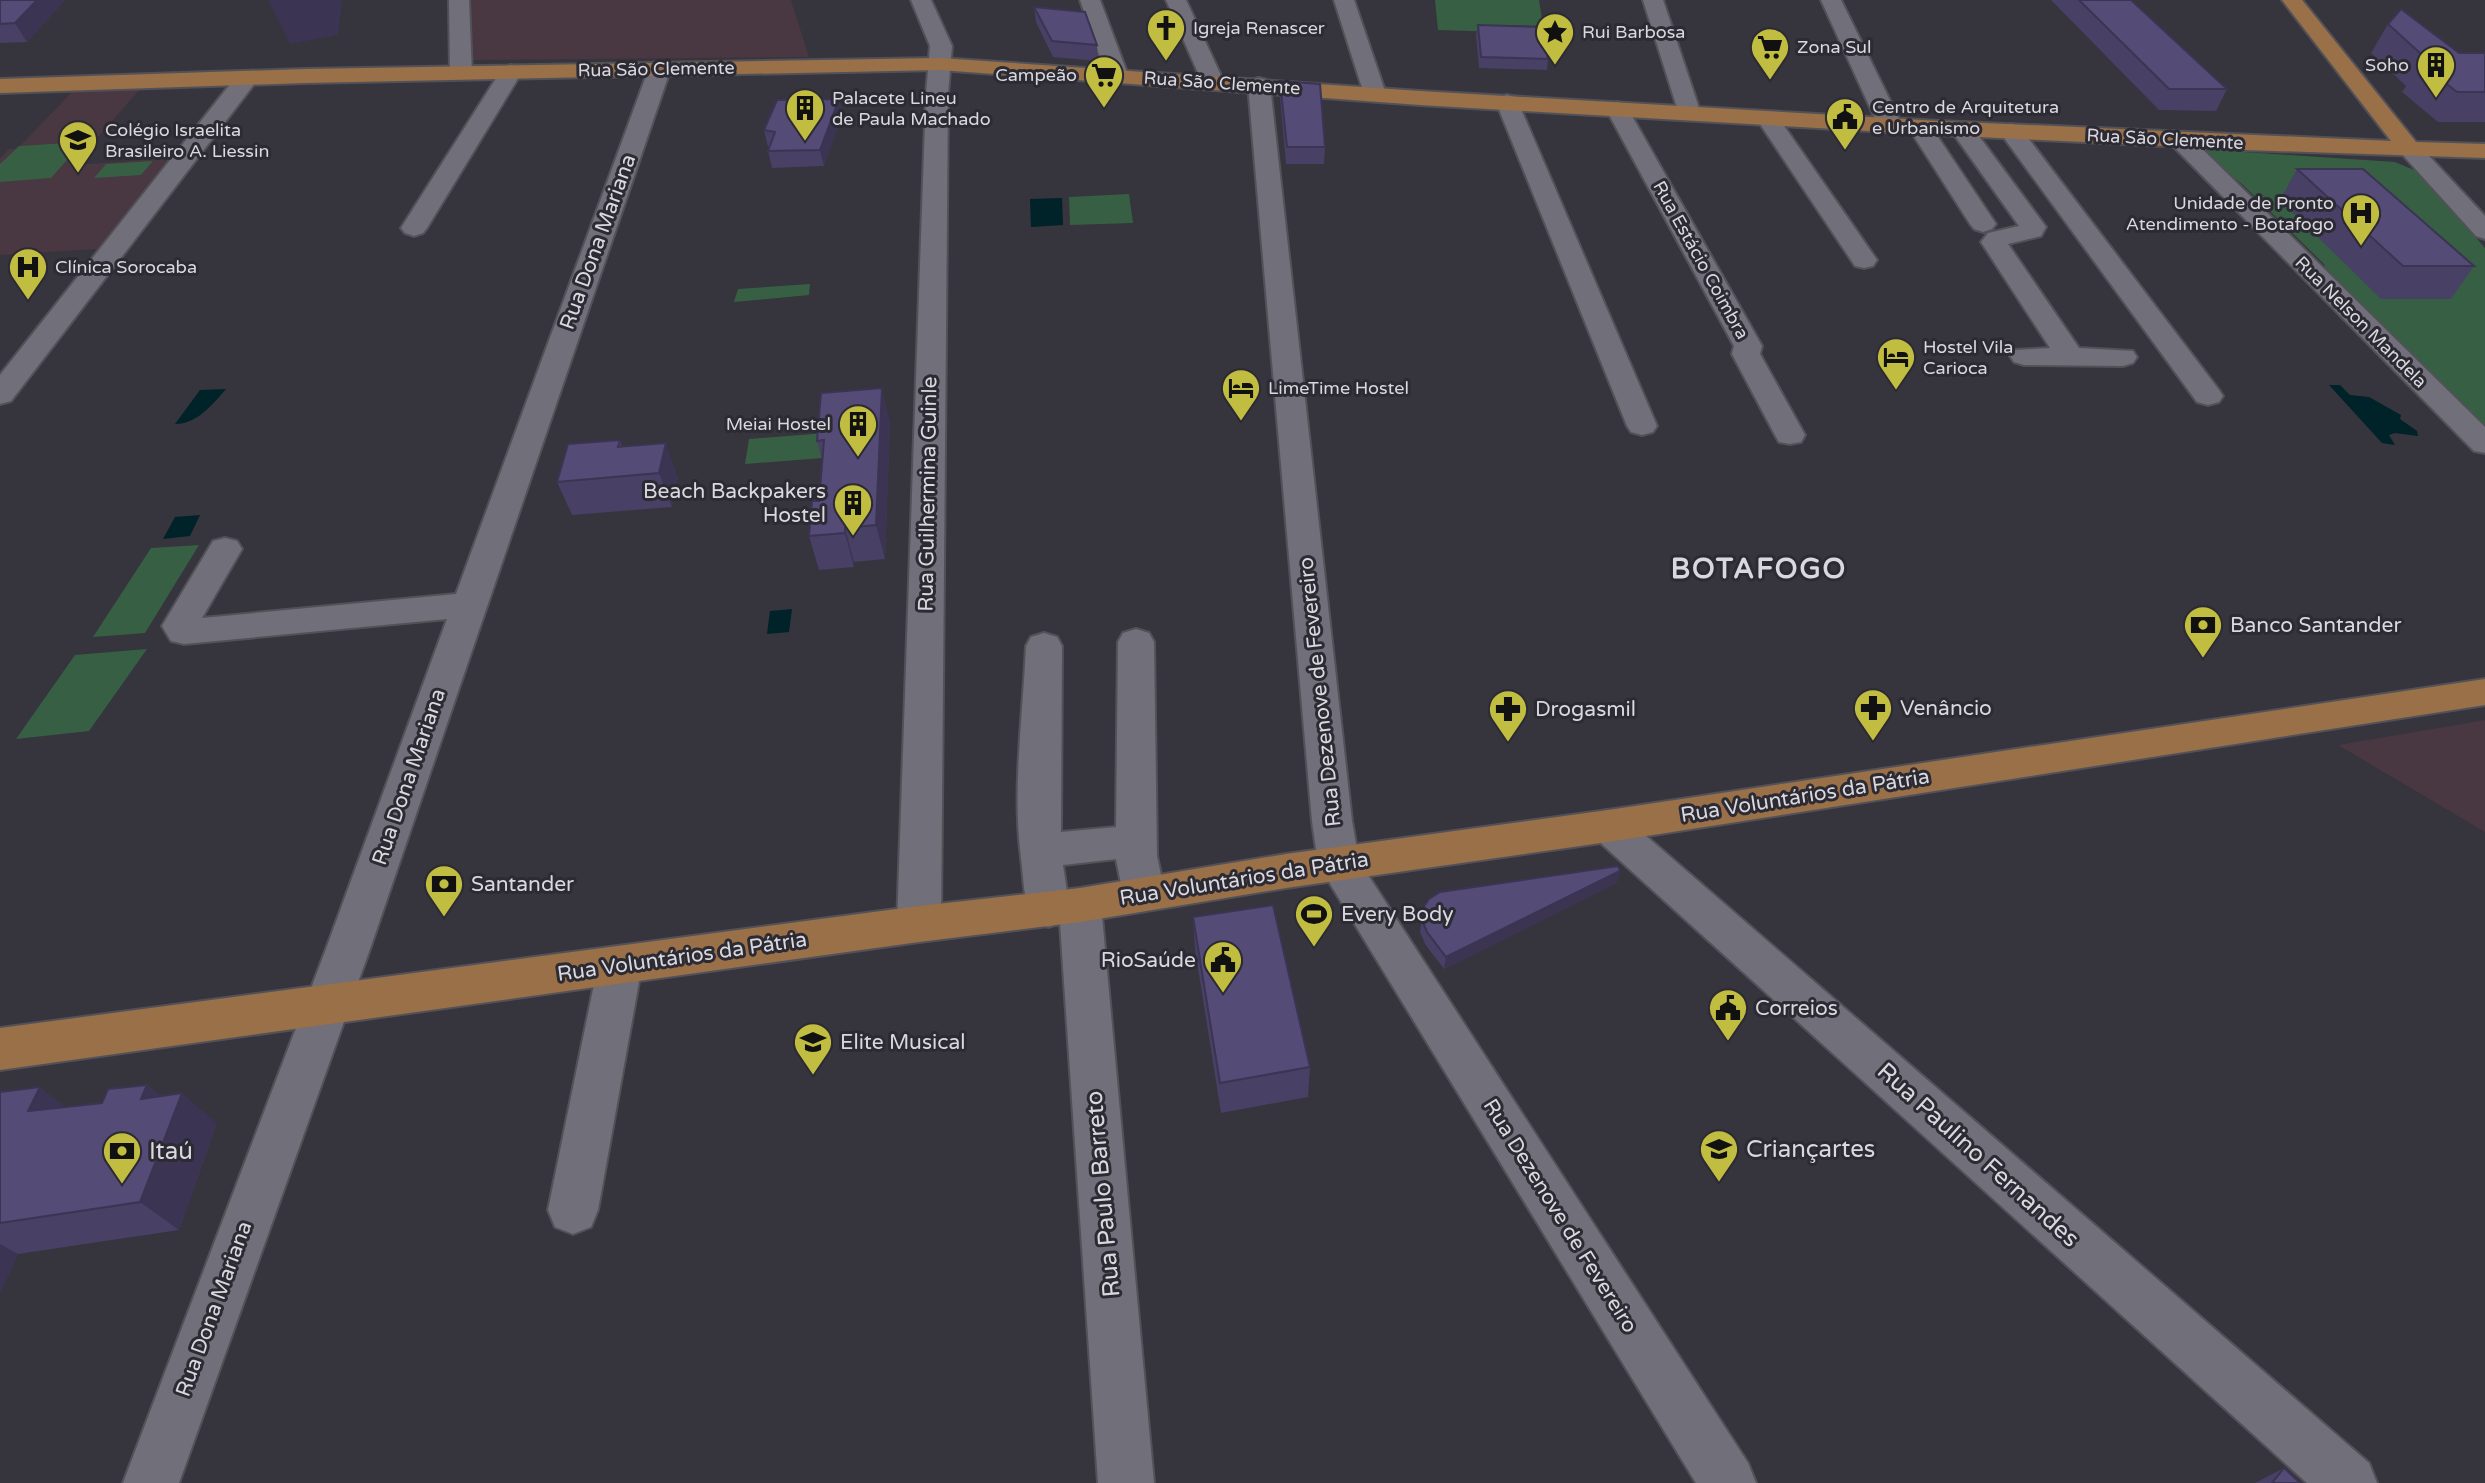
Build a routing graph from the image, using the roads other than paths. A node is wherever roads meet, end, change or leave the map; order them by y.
1 (459, 0) edge
2 (1090, 0) edge
3 (1176, 0) edge
4 (1344, 0) edge
5 (1653, 0) edge
6 (1831, 0) edge
7 (2292, 0) edge
8 (929, 4) edge
9 (940, 64) junction
10 (660, 68) junction
11 (511, 72) junction
12 (461, 74) junction
13 (1117, 75) junction
14 (247, 78) junction
15 (1213, 82) junction
16 (1259, 85) junction
17 (0, 86) edge
18 (1375, 94) junction
19 (1507, 102) junction
20 (1690, 114) junction
21 (1621, 116) junction
22 (1767, 118) junction
23 (1890, 125) junction
24 (1920, 127) junction
25 (1962, 129) junction
26 (2011, 131) junction
27 (2179, 139) junction
28 (2409, 148) junction
29 (2485, 150) edge
30 (1983, 224) dead end
31 (414, 228) dead end
32 (2485, 231) edge
33 (1864, 260) dead end
34 (2024, 356) dead end
35 (2070, 356) junction
36 (2123, 357) dead end
37 (0, 395) edge
38 (2208, 396) dead end
39 (1642, 426) dead end
40 (1790, 435) dead end
41 (2485, 444) edge
42 (225, 549) dead end
43 (469, 606) junction
44 (1136, 642) dead end
45 (1044, 646) dead end
46 (2485, 692) edge
47 (1608, 826) junction
48 (1137, 841) junction
49 (1040, 851) junction
50 (1339, 864) junction
51 (1144, 894) junction
52 (1064, 907) junction
53 (919, 924) junction
54 (620, 965) junction
55 (326, 1007) junction
56 (0, 1049) edge
57 (573, 1210) dead end
58 (150, 1483) edge
59 (1126, 1483) edge
60 (1728, 1483) edge
61 (2348, 1483) edge

1 - 12 street
2 - 13 street
3 - 15 street
4 - 18 street
5 - 20 street
6 - 23 street
7 - 28 main road
8 - 9 street, Rua Guilhermina Guinle
9 - 10 main road, Rua São Clemente
9 - 13 main road, Rua São Clemente
9 - 53 street, Rua Guilhermina Guinle
10 - 11 main road, Rua São Clemente
10 - 43 street, Rua Dona Mariana
11 - 12 main road, Rua São Clemente
11 - 31 street
12 - 14 main road, Rua São Clemente
13 - 15 main road, Rua São Clemente
14 - 17 main road, Rua São Clemente
14 - 37 street
15 - 16 main road, Rua São Clemente
16 - 18 main road, Rua São Clemente
16 - 50 street, Rua Dezenove de Fevereiro
18 - 19 main road, Rua São Clemente
19 - 21 main road, Rua São Clemente
19 - 39 street
20 - 21 main road, Rua São Clemente
20 - 22 main road, Rua São Clemente
21 - 40 street, Rua Estácio Coimbra
22 - 23 main road, Rua São Clemente
22 - 33 street
23 - 24 main road, Rua São Clemente
24 - 25 main road, Rua São Clemente
24 - 30 street
25 - 26 main road, Rua São Clemente
25 - 35 street
26 - 27 main road, Rua São Clemente
26 - 38 street
27 - 28 main road, Rua São Clemente
27 - 41 street, Rua Nelson Mandela
28 - 29 main road, Rua São Clemente
28 - 32 street
34 - 35 street
35 - 36 street
42 - 43 street
43 - 55 street, Rua Dona Mariana
44 - 48 street
45 - 49 street, Rua Paulo Barreto
46 - 47 main road, Rua Voluntários da Pátria
47 - 50 main road, Rua Voluntários da Pátria
47 - 61 street, Rua Paulino Fernandes
48 - 49 street
48 - 51 street
49 - 52 street, Rua Paulo Barreto
50 - 51 main road, Rua Voluntários da Pátria
50 - 60 street, Rua Dezenove de Fevereiro
51 - 52 main road, Rua Voluntários da Pátria
52 - 53 main road, Rua Voluntários da Pátria
52 - 59 street, Rua Paulo Barreto
53 - 54 main road, Rua Voluntários da Pátria
54 - 55 main road, Rua Voluntários da Pátria
54 - 57 street
55 - 56 main road, Rua Voluntários da Pátria
55 - 58 street, Rua Dona Mariana

